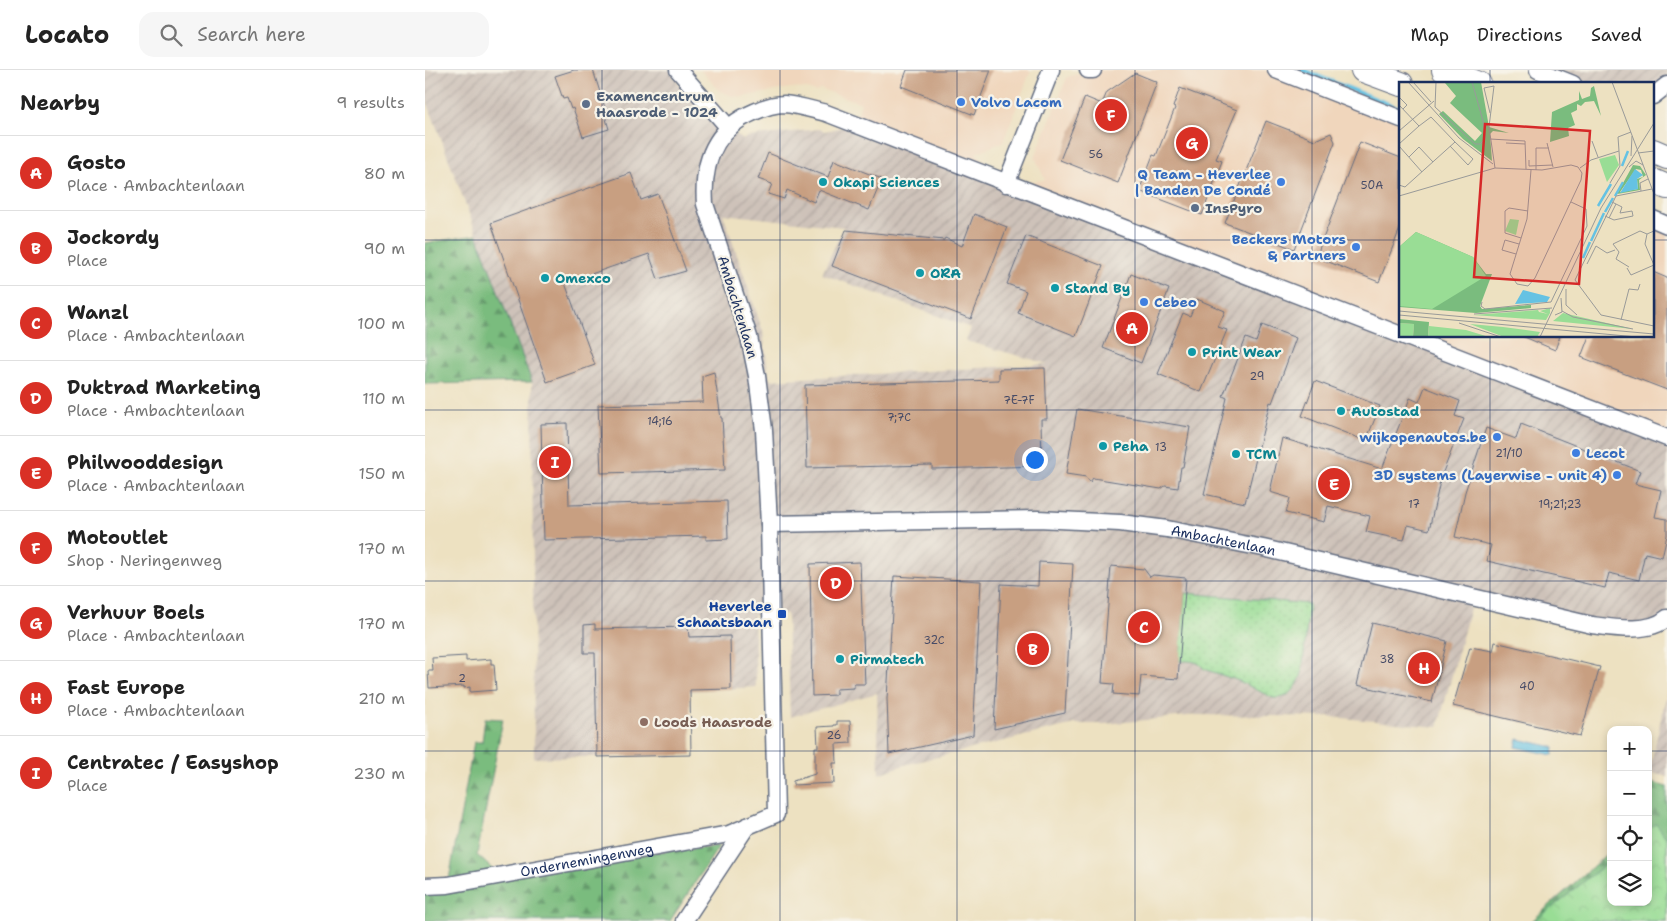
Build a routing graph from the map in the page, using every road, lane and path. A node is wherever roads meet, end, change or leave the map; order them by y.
1 (678, 70) edge
2 (1051, 70) edge
3 (1088, 70) edge
4 (1093, 70) edge
5 (1275, 70) edge
6 (1363, 70) edge
7 (1444, 70) edge
8 (1538, 70) edge
9 (1474, 82) edge
10 (1568, 82) edge
11 (1399, 83) edge
12 (1667, 85) edge
13 (1655, 94) edge
14 (1399, 118) edge
15 (729, 128) junction
16 (1655, 152) edge
17 (1667, 157) edge
18 (1655, 182) edge
19 (1006, 184) junction
20 (1667, 186) edge
21 (1655, 220) edge
22 (1667, 224) edge
23 (1399, 335) edge
24 (1407, 338) edge
25 (1667, 438) edge
26 (769, 524) junction
27 (1667, 618) edge
28 (747, 826) junction
29 (425, 886) edge
30 (684, 921) edge

1 - 15 street
2 - 19 street
3 - 4 street
5 - 14 street
6 - 11 highway
7 - 9 highway
8 - 10 street
12 - 13 street
15 - 19 street, Ambachtenlaan
15 - 26 street, Ambachtenlaan
16 - 17 highway
18 - 20 highway
19 - 23 street, Ambachtenlaan
21 - 22 street
24 - 25 street, Ambachtenlaan
26 - 27 street, Ambachtenlaan
26 - 28 street, Ambachtenlaan
28 - 29 street, Ondernemingenweg
28 - 30 street

